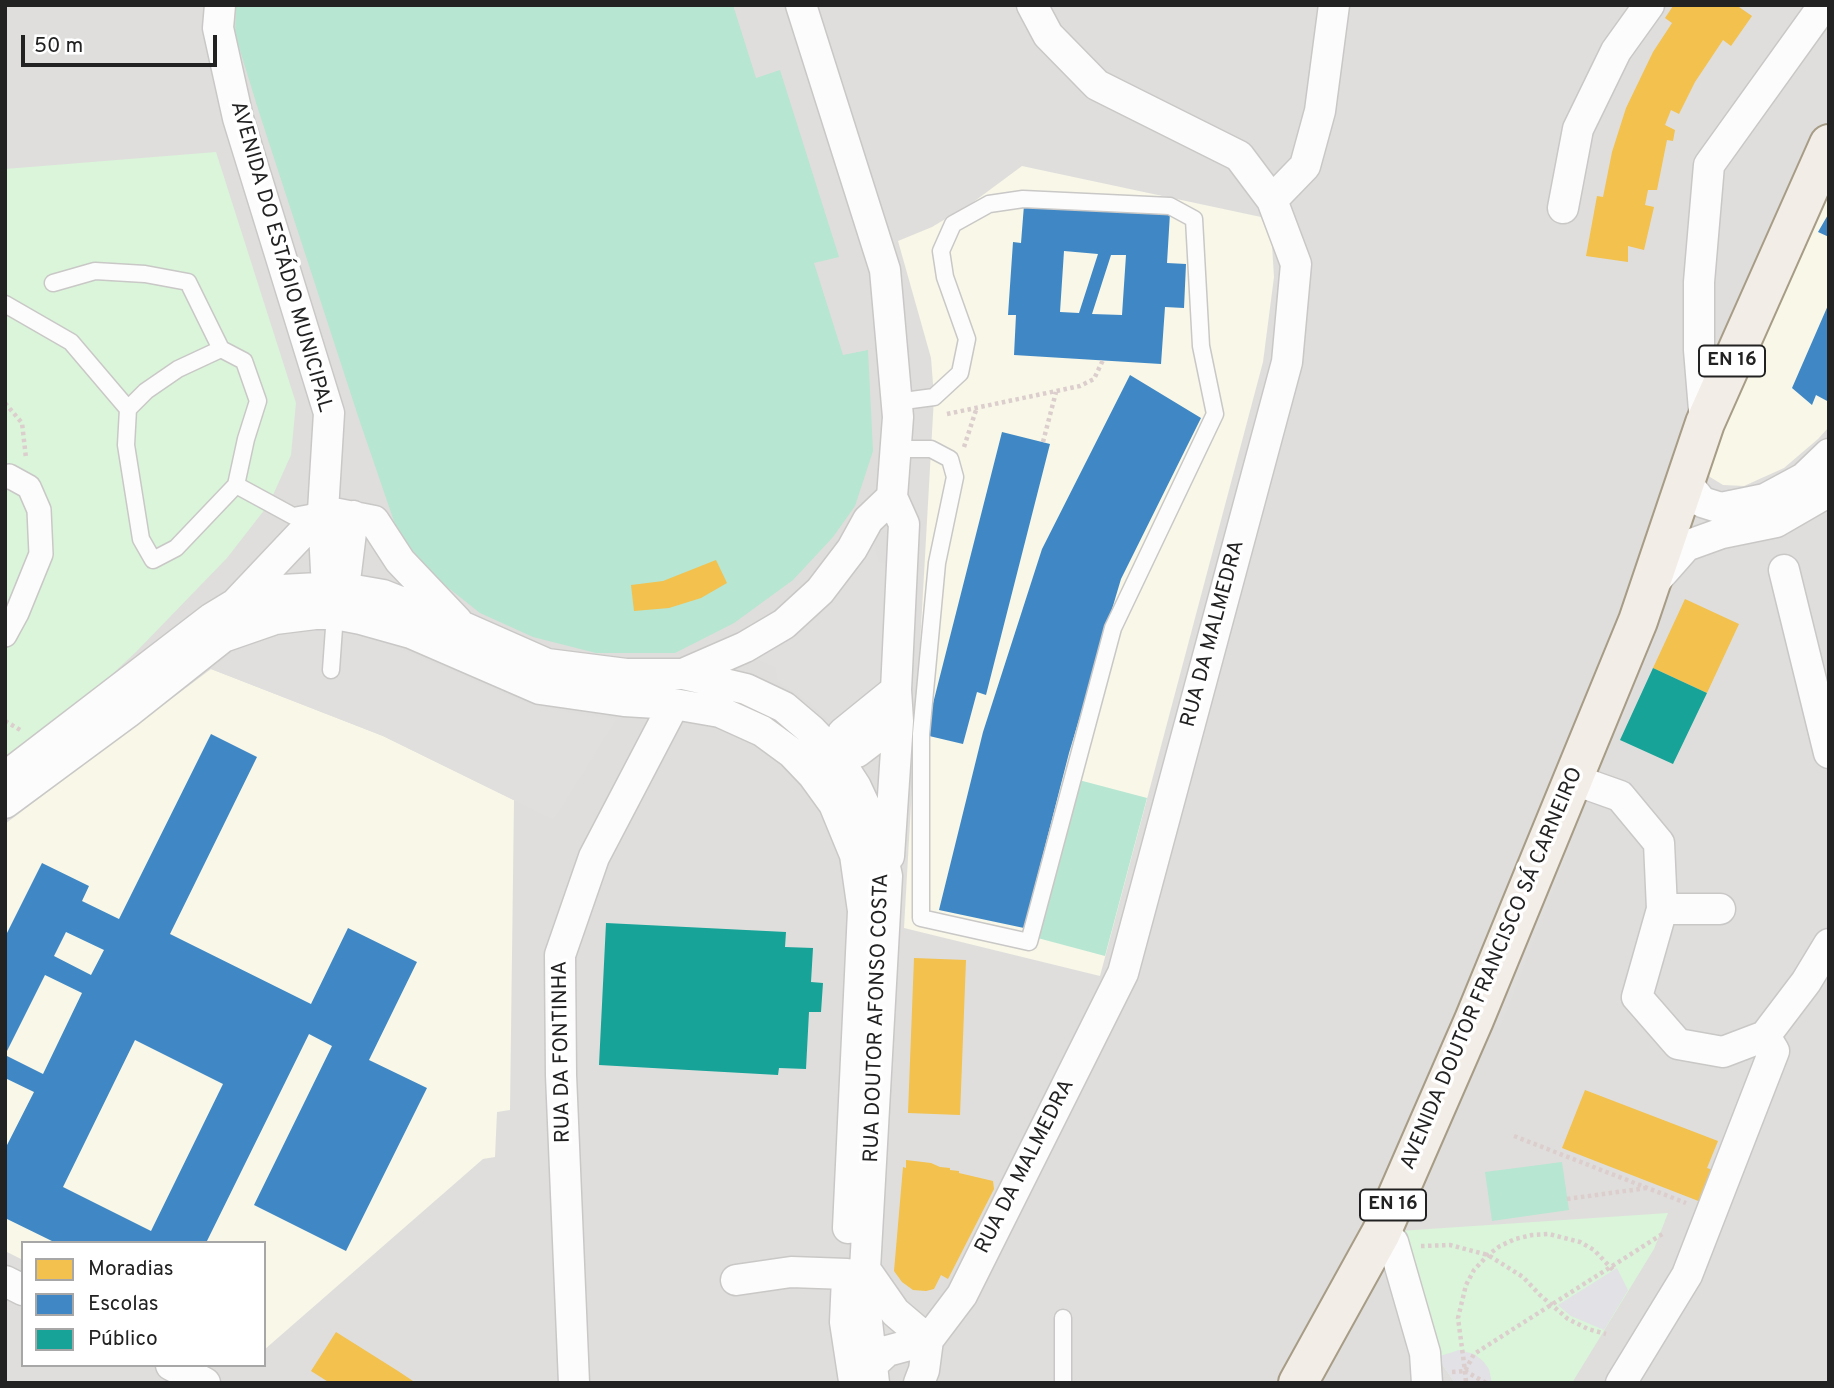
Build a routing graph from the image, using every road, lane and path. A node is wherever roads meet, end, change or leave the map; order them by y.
1 (220, 5) edge
2 (801, 5) edge
3 (1032, 5) edge
4 (1334, 5) edge
5 (1649, 5) edge
6 (1821, 7) edge
7 (1829, 144) edge
8 (1272, 200) junction
9 (1563, 208) dead end
10 (53, 283) dead end
11 (5, 304) edge
12 (221, 349) junction
13 (1103, 360) dead end
14 (1056, 391) junction
15 (897, 402) junction
16 (5, 403) edge
17 (977, 407) junction
18 (128, 410) junction
19 (944, 414) dead end
20 (1705, 423) junction
21 (1043, 442) dead end
22 (896, 449) junction
23 (1829, 453) edge
24 (950, 459) junction
25 (5, 477) edge
26 (236, 485) junction
27 (29, 487) junction
28 (1829, 488) edge
29 (1694, 492) junction
30 (892, 496) junction
31 (323, 511) junction
32 (353, 516) junction
33 (1678, 537) junction
34 (1784, 570) dead end
35 (336, 600) junction
36 (235, 604) junction
37 (461, 626) junction
38 (5, 635) edge
39 (1817, 652) edge
40 (331, 670) dead end
41 (683, 674) junction
42 (896, 690) junction
43 (674, 704) junction
44 (898, 722) junction
45 (1829, 753) edge
46 (836, 756) junction
47 (813, 775) junction
48 (5, 777) edge
49 (1572, 779) junction
50 (5, 803) edge
51 (887, 876) junction
52 (1662, 909) junction
53 (1720, 909) dead end
54 (1829, 944) edge
55 (1765, 1037) junction
56 (1514, 1136) dead end
57 (1648, 1188) junction
58 (1567, 1199) dead end
59 (1687, 1203) dead end
60 (1664, 1233) dead end
61 (1389, 1243) junction
62 (1489, 1255) junction
63 (1612, 1268) junction
64 (856, 1271) junction
65 (736, 1280) dead end
66 (5, 1281) edge
67 (21, 1289) edge
68 (1552, 1305) junction
69 (1063, 1318) dead end
70 (1606, 1334) dead end
71 (928, 1340) junction
72 (1474, 1354) dead end
73 (175, 1367) edge
74 (1465, 1371) junction
75 (863, 1375) edge
76 (922, 1376) edge
77 (205, 1383) edge
78 (574, 1383) edge
79 (1063, 1383) edge
80 (1298, 1383) edge
81 (1427, 1383) edge
82 (1466, 1383) edge
83 (1486, 1383) edge
84 (1621, 1383) edge

1 - 31 street, AVENIDA DO ESTÁDIO MUNICIPAL
2 - 15 street
3 - 8 street, RUA DA MALMEDRA
4 - 8 street
5 - 9 street
6 - 20 street
7 - 20 main road, EN 16
8 - 71 street, RUA DA MALMEDRA
10 - 12 lane
11 - 18 lane
12 - 18 lane
12 - 26 lane
13 - 14 path
14 - 17 path
14 - 21 path
15 - 22 street
15 - 24 lane
16 - 27 path
17 - 19 path
17 - 24 path
18 - 26 lane
20 - 29 main road, EN 16
22 - 24 lane
22 - 30 street
23 - 29 street
25 - 27 street
26 - 31 lane
27 - 38 street
28 - 33 street
29 - 33 main road, EN 16
30 - 41 street
30 - 42 street
31 - 32 street
31 - 35 street, AVENIDA DO ESTÁDIO MUNICIPAL
31 - 36 street
32 - 35 street
32 - 37 street
33 - 49 main road, AVENIDA DOUTOR FRANCISCO SÁ CARNEIRO / EN 16
34 - 39 street
35 - 36 street, RUA DOUTOR AFONSO COSTA
35 - 37 street, RUA DOUTOR AFONSO COSTA
35 - 40 lane
35 - 43 street, RUA DOUTOR AFONSO COSTA
35 - 50 street, RUA DOUTOR AFONSO COSTA
36 - 48 street, RUA DOUTOR AFONSO COSTA
37 - 41 street, RUA DOUTOR AFONSO COSTA
39 - 45 street
41 - 46 street, RUA DOUTOR AFONSO COSTA
42 - 44 street
42 - 46 street
43 - 47 street, RUA DOUTOR AFONSO COSTA
43 - 78 street, RUA DA FONTINHA
44 - 46 street
44 - 51 street
46 - 47 street
46 - 51 street, RUA DOUTOR AFONSO COSTA
47 - 64 street, RUA DOUTOR AFONSO COSTA
49 - 52 street
49 - 61 main road, AVENIDA DOUTOR FRANCISCO SÁ CARNEIRO / EN 16
51 - 64 street, RUA DOUTOR AFONSO COSTA
52 - 53 street
52 - 55 street
54 - 55 street
55 - 84 street
56 - 57 path
57 - 58 path
57 - 59 path
60 - 63 path
61 - 62 path
61 - 80 main road, AVENIDA DOUTOR FRANCISCO SÁ CARNEIRO / EN 16
61 - 81 street
62 - 63 path
62 - 68 path
62 - 74 path
63 - 68 path
64 - 65 street
64 - 71 street
64 - 75 street, RUA DOUTOR AFONSO COSTA
66 - 67 street
68 - 70 path
68 - 72 path
69 - 79 lane
71 - 75 street
71 - 76 street, RUA DA MALMEDRA
73 - 77 street
74 - 82 path
74 - 83 path
75 - 76 street, RUA DA MALMEDRA

